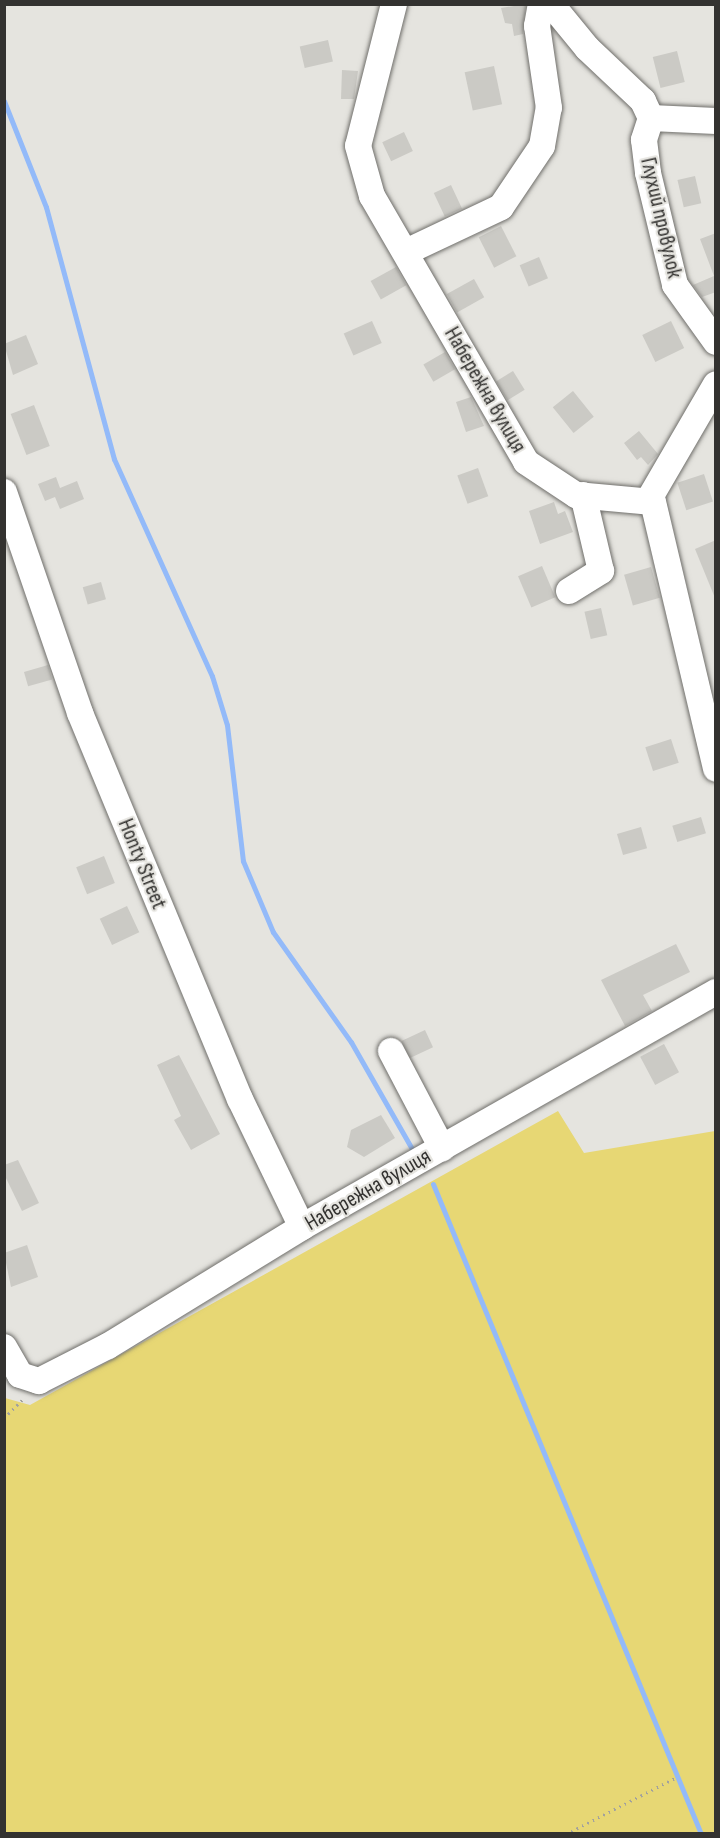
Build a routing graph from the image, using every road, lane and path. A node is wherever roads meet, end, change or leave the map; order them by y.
1 (394, 4) edge
2 (541, 4) edge
3 (551, 4) edge
4 (651, 118) junction
5 (716, 121) edge
6 (406, 252) junction
7 (716, 342) edge
8 (716, 384) edge
9 (4, 492) edge
10 (583, 495) junction
11 (648, 501) junction
12 (569, 591) dead end
13 (716, 769) edge
14 (716, 992) edge
15 (391, 1051) dead end
16 (442, 1148) junction
17 (302, 1227) junction
18 (4, 1347) edge
19 (677, 1777) dead end
20 (566, 1833) edge

1 - 6 street, Набережна вулиця
2 - 6 street
3 - 4 street
4 - 5 street
4 - 7 street, Глухий провулок
6 - 10 street, Набережна вулиця
8 - 11 street
9 - 17 street, Honty Street
10 - 11 street, Набережна вулиця
10 - 12 street
11 - 13 street
14 - 16 street, Набережна вулиця
15 - 16 street
16 - 17 street, Набережна вулиця
17 - 18 street, Набережна вулиця
19 - 20 path

